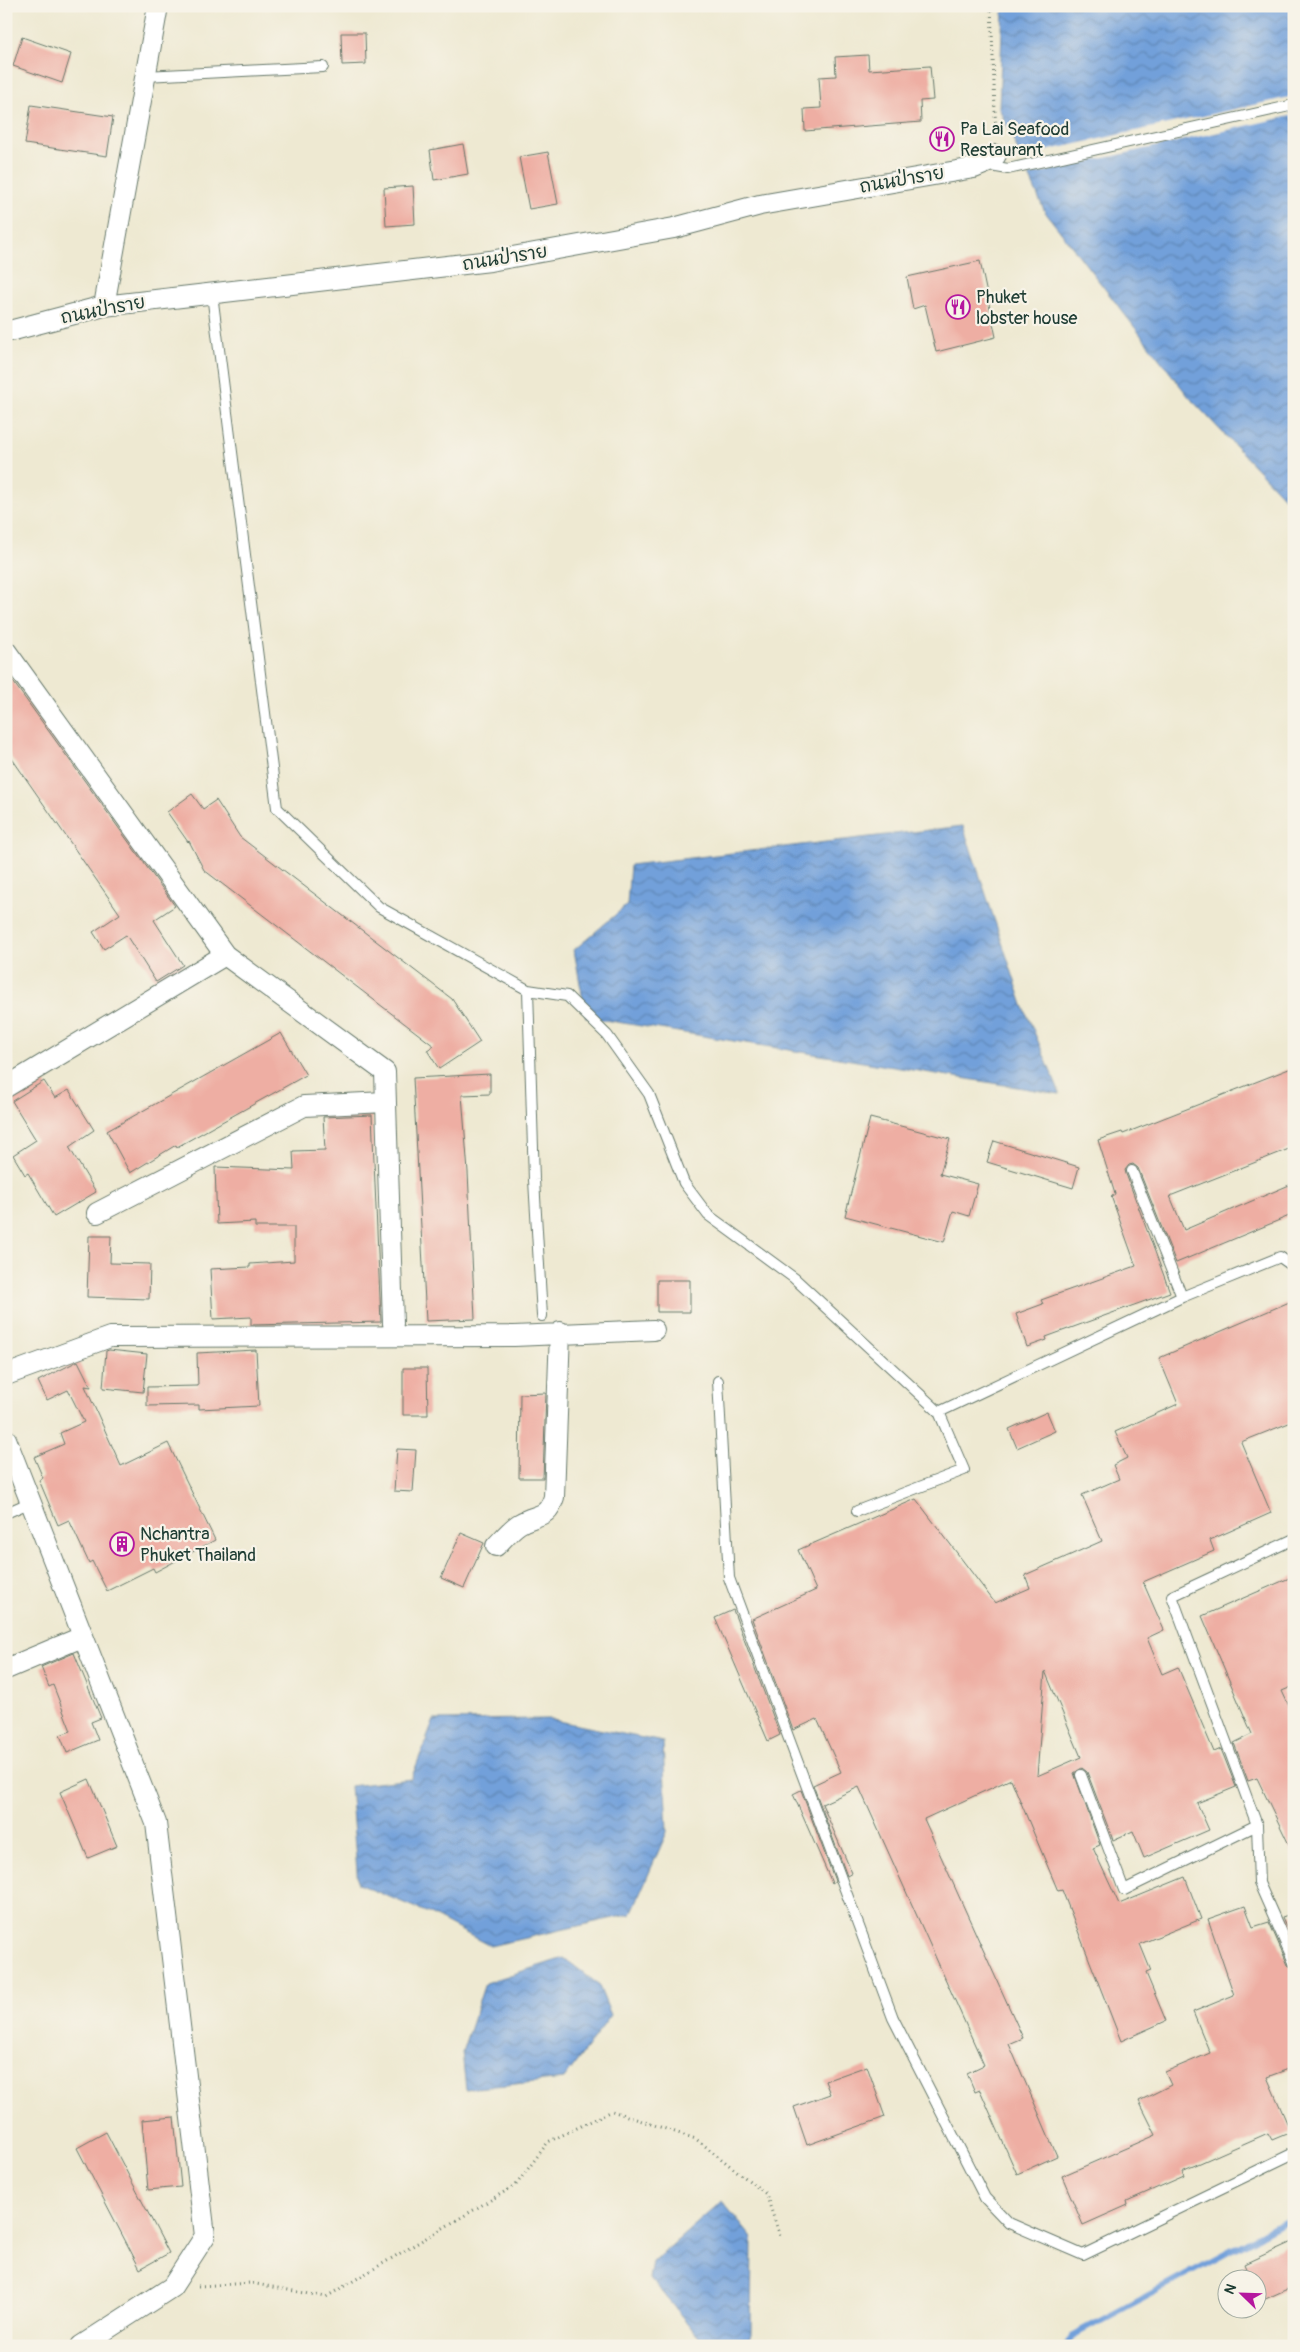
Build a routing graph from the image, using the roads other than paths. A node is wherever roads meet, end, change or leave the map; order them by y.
1 (158, 6) edge
2 (323, 67) dead end
3 (146, 76) junction
4 (1294, 105) edge
5 (990, 160) joint
6 (212, 294) junction
7 (104, 306) junction
8 (6, 332) edge
9 (6, 651) edge
10 (225, 955) junction
11 (528, 990) junction
12 (6, 1087) edge
13 (385, 1102) junction
14 (1132, 1171) dead end
15 (97, 1213) dead end
16 (1294, 1267) edge
17 (1182, 1297) junction
18 (542, 1316) dead end
19 (393, 1324) dead end
20 (654, 1330) dead end
21 (560, 1332) junction
22 (6, 1374) edge
23 (718, 1381) dead end
24 (939, 1412) junction
25 (6, 1439) edge
26 (31, 1502) junction
27 (857, 1511) dead end
28 (6, 1513) edge
29 (1294, 1539) edge
30 (496, 1546) dead end
31 (82, 1637) junction
32 (6, 1669) edge
33 (1082, 1775) dead end
34 (1258, 1825) junction
35 (1294, 1962) edge
36 (1294, 2153) edge
37 (82, 2346) edge

1 - 3 street
2 - 3 lane
3 - 7 street
4 - 5 lane
5 - 6 street, ถนนป่าราย
6 - 7 street, ถนนป่าราย
6 - 11 lane
7 - 8 street, ถนนป่าราย
9 - 10 street
10 - 12 street
10 - 13 street
11 - 18 lane
11 - 24 lane
13 - 15 street
13 - 19 street
14 - 17 lane
16 - 17 lane
17 - 24 lane
20 - 21 street
21 - 22 street
21 - 30 street
23 - 36 lane
24 - 27 lane
25 - 26 street
26 - 28 lane
26 - 31 street
29 - 34 lane
31 - 32 street
31 - 37 street
33 - 34 lane
34 - 35 lane

